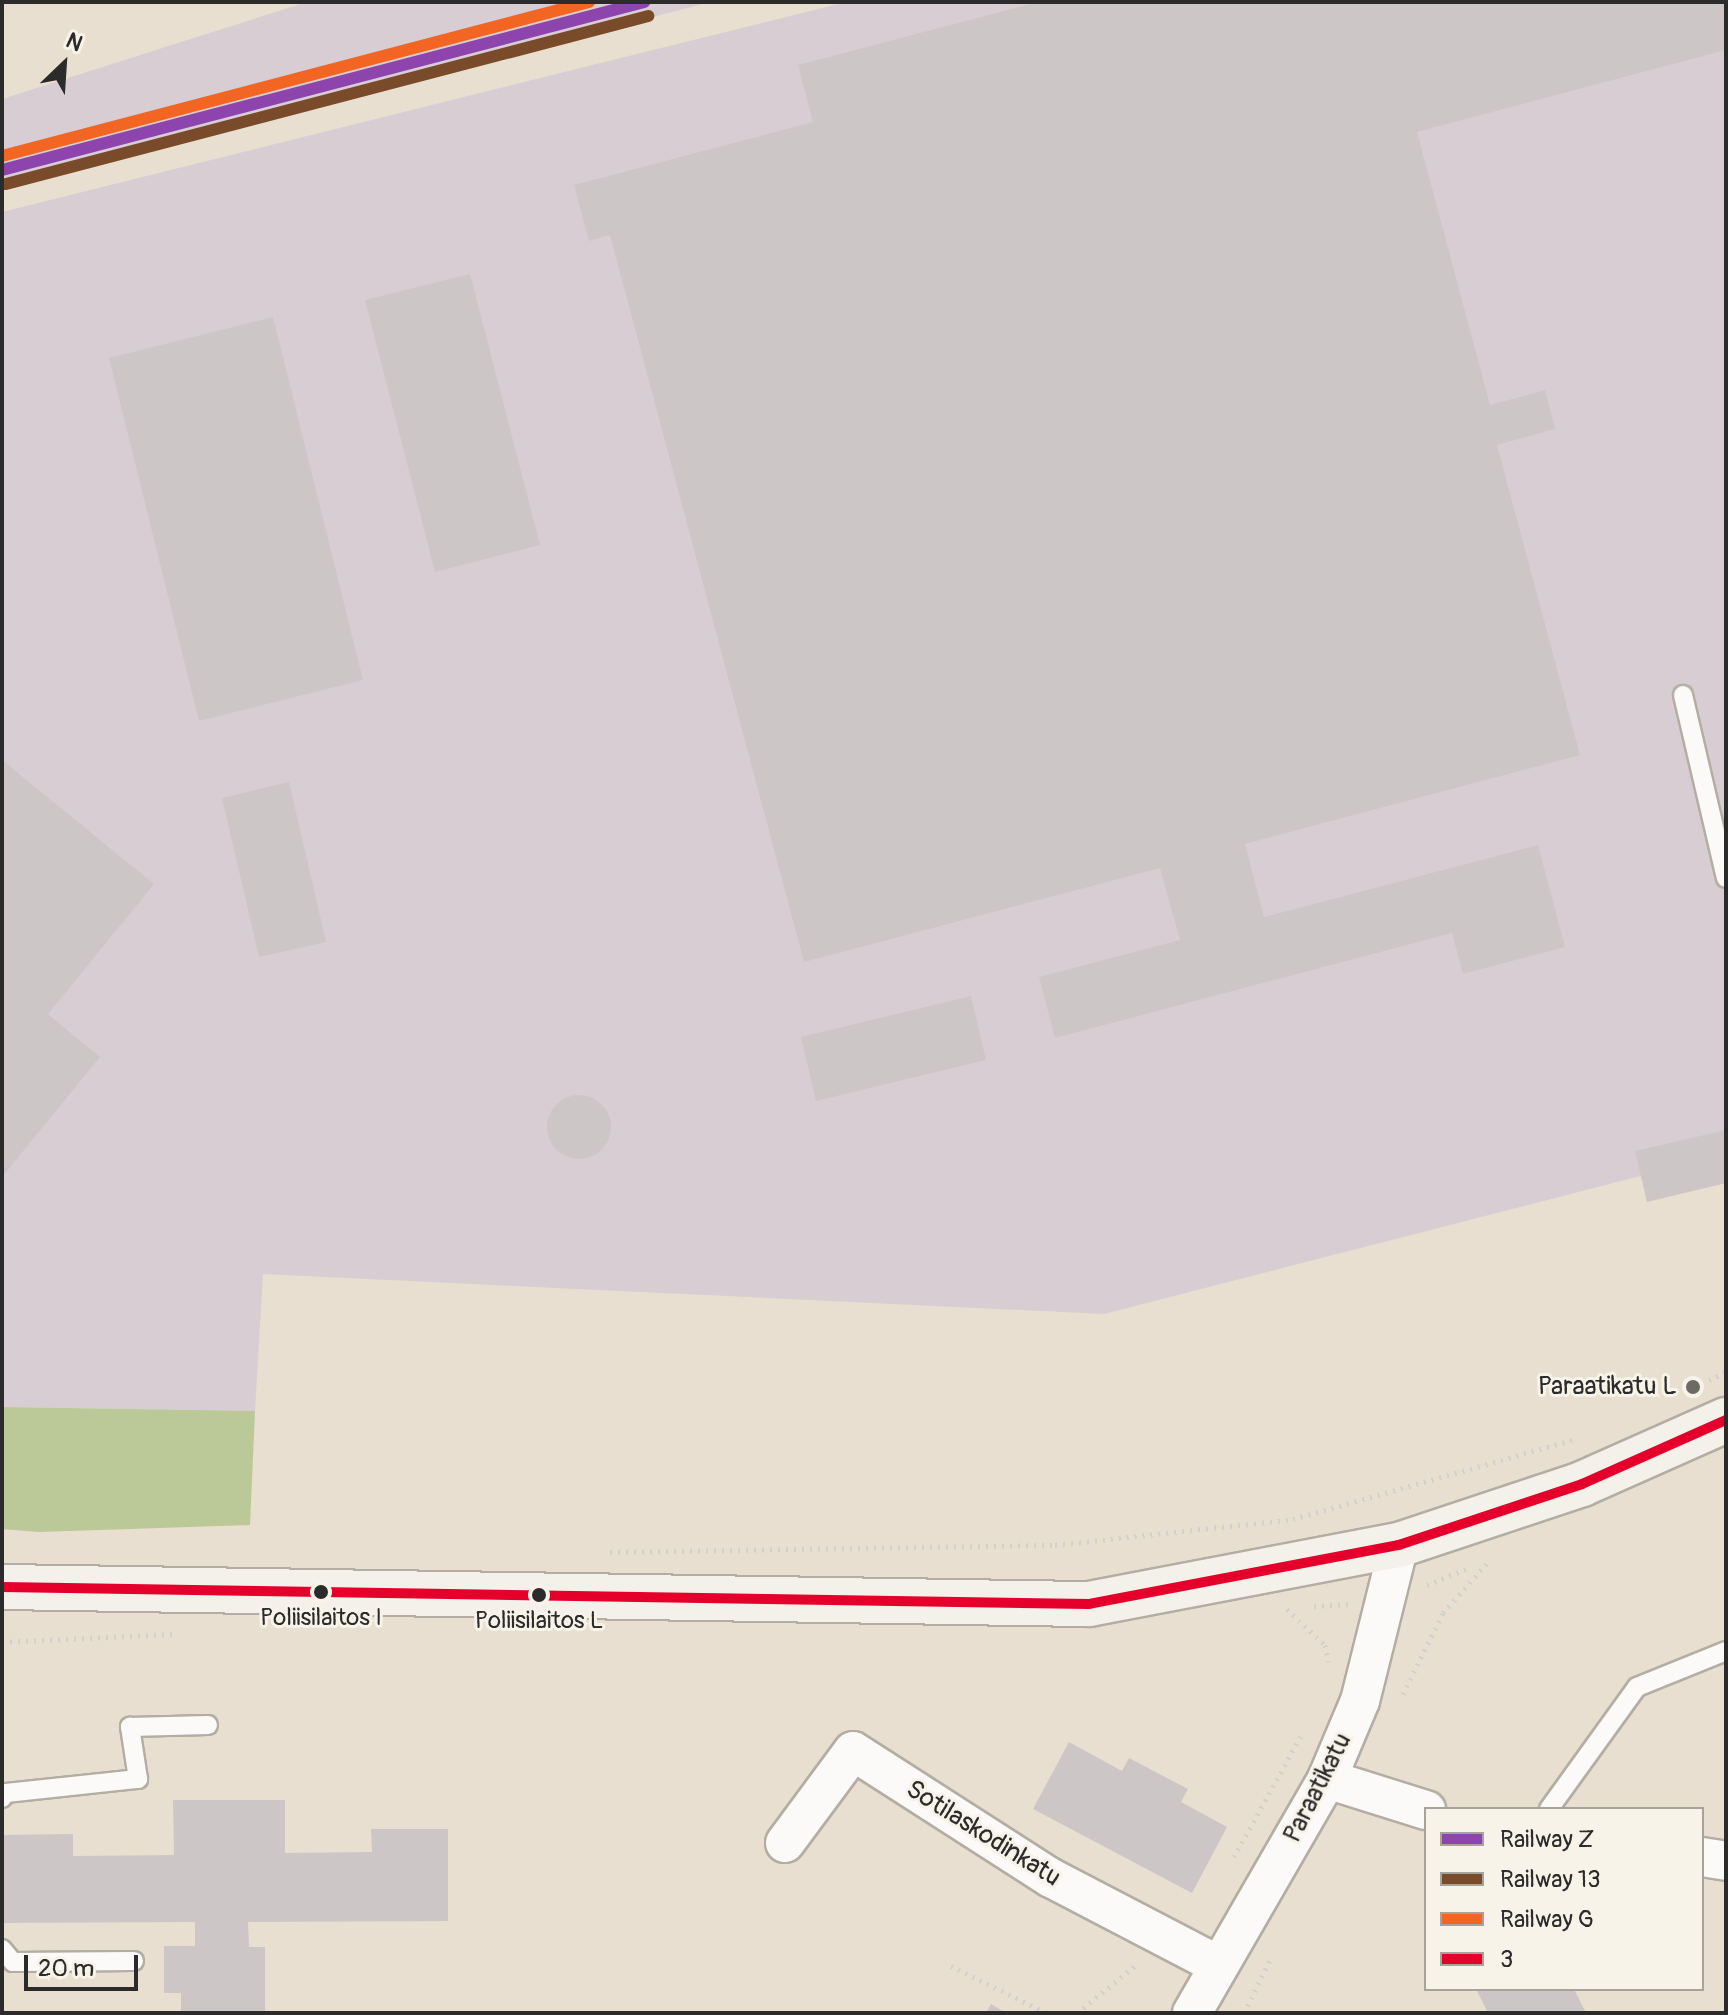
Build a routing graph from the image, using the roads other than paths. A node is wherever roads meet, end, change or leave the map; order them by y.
1 (1683, 695) dead end
2 (1726, 878) edge
3 (1726, 1420) edge
4 (1399, 1545) junction
5 (2, 1587) edge
6 (1726, 1651) edge
7 (208, 1725) dead end
8 (1327, 1779) junction
9 (2, 1798) edge
10 (1550, 1807) edge
11 (1424, 1809) edge
12 (785, 1843) dead end
13 (1704, 1857) edge
14 (1726, 1861) edge
15 (2, 1949) edge
16 (134, 1961) dead end
17 (1218, 1965) junction
18 (1192, 2013) edge

1 - 2 lane
3 - 4 street
4 - 5 street
4 - 8 street, Paraatikatu
6 - 10 lane
7 - 9 lane
8 - 11 street
8 - 17 street, Paraatikatu
12 - 17 street, Sotilaskodinkatu
13 - 14 street
15 - 16 lane
17 - 18 street, Paraatikatu

